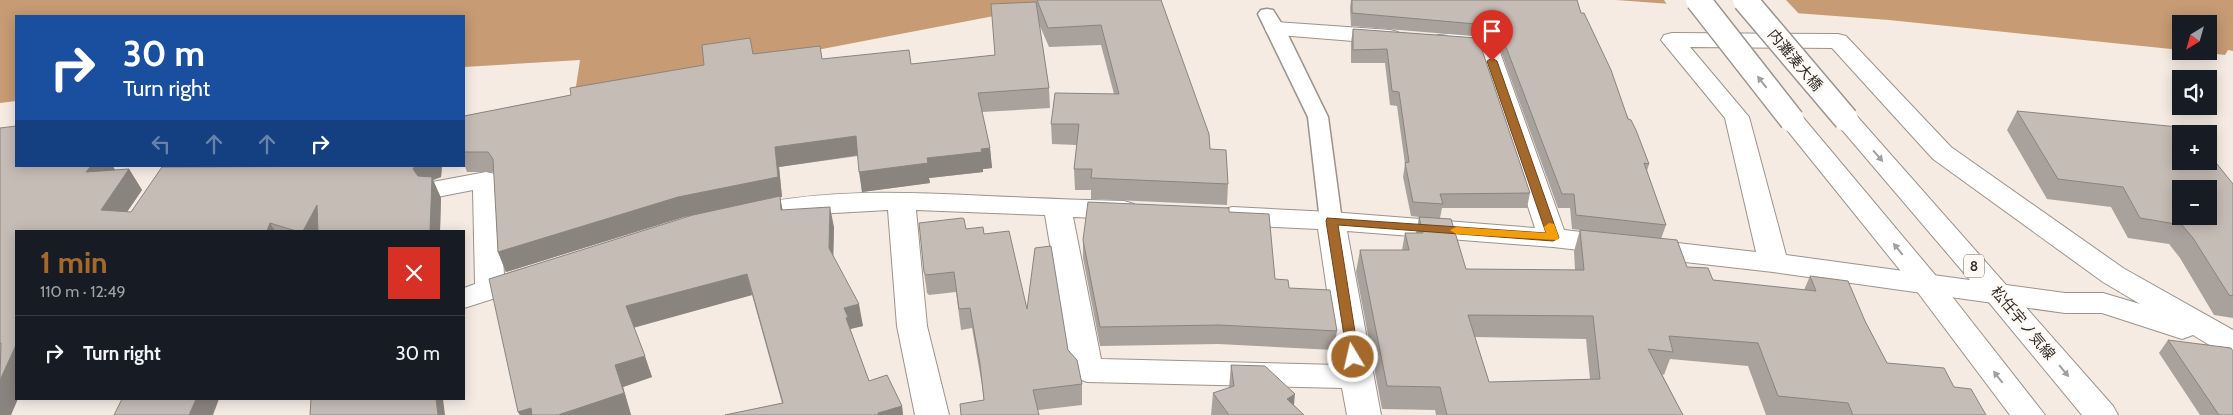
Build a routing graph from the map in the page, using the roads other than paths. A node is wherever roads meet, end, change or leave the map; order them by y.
1 (1698, 0) edge
2 (1745, 0) edge
3 (1271, 21) joint
4 (1846, 119) joint
5 (437, 189) dead end
6 (901, 201) junction
7 (1056, 207) junction
8 (1150, 212) edge
9 (1207, 214) edge
10 (722, 220) edge
11 (1331, 221) junction
12 (1553, 238) junction
13 (1773, 264) junction
14 (555, 269) edge
15 (2113, 275) junction
16 (1926, 284) junction
17 (490, 289) junction
18 (1998, 294) junction
19 (465, 298) edge
20 (2103, 303) junction
21 (2230, 342) edge
22 (1356, 377) junction
23 (932, 415) edge
24 (1364, 415) edge
25 (2028, 415) edge
26 (2101, 415) edge

16 -> 1 street, bridge
2 - 4 street, 内灘湊大橋 / 8, bridge
3 - 11 lane
3 - 12 street
4 -> 18 street, 松任宇ノ気線 / 8
5 - 17 street
6 - 7 street
6 - 10 street
6 - 23 street
7 - 8 street
7 - 22 street
9 - 11 street
11 - 12 street
11 - 22 street
12 - 13 street
13 - 15 street
13 - 16 street
14 - 17 street
15 - 20 street
15 - 21 street
16 - 18 street
25 -> 16 street
17 - 19 street
18 - 20 street
18 -> 26 street, 松任宇ノ気線 / 8
20 - 21 street
22 - 24 street

